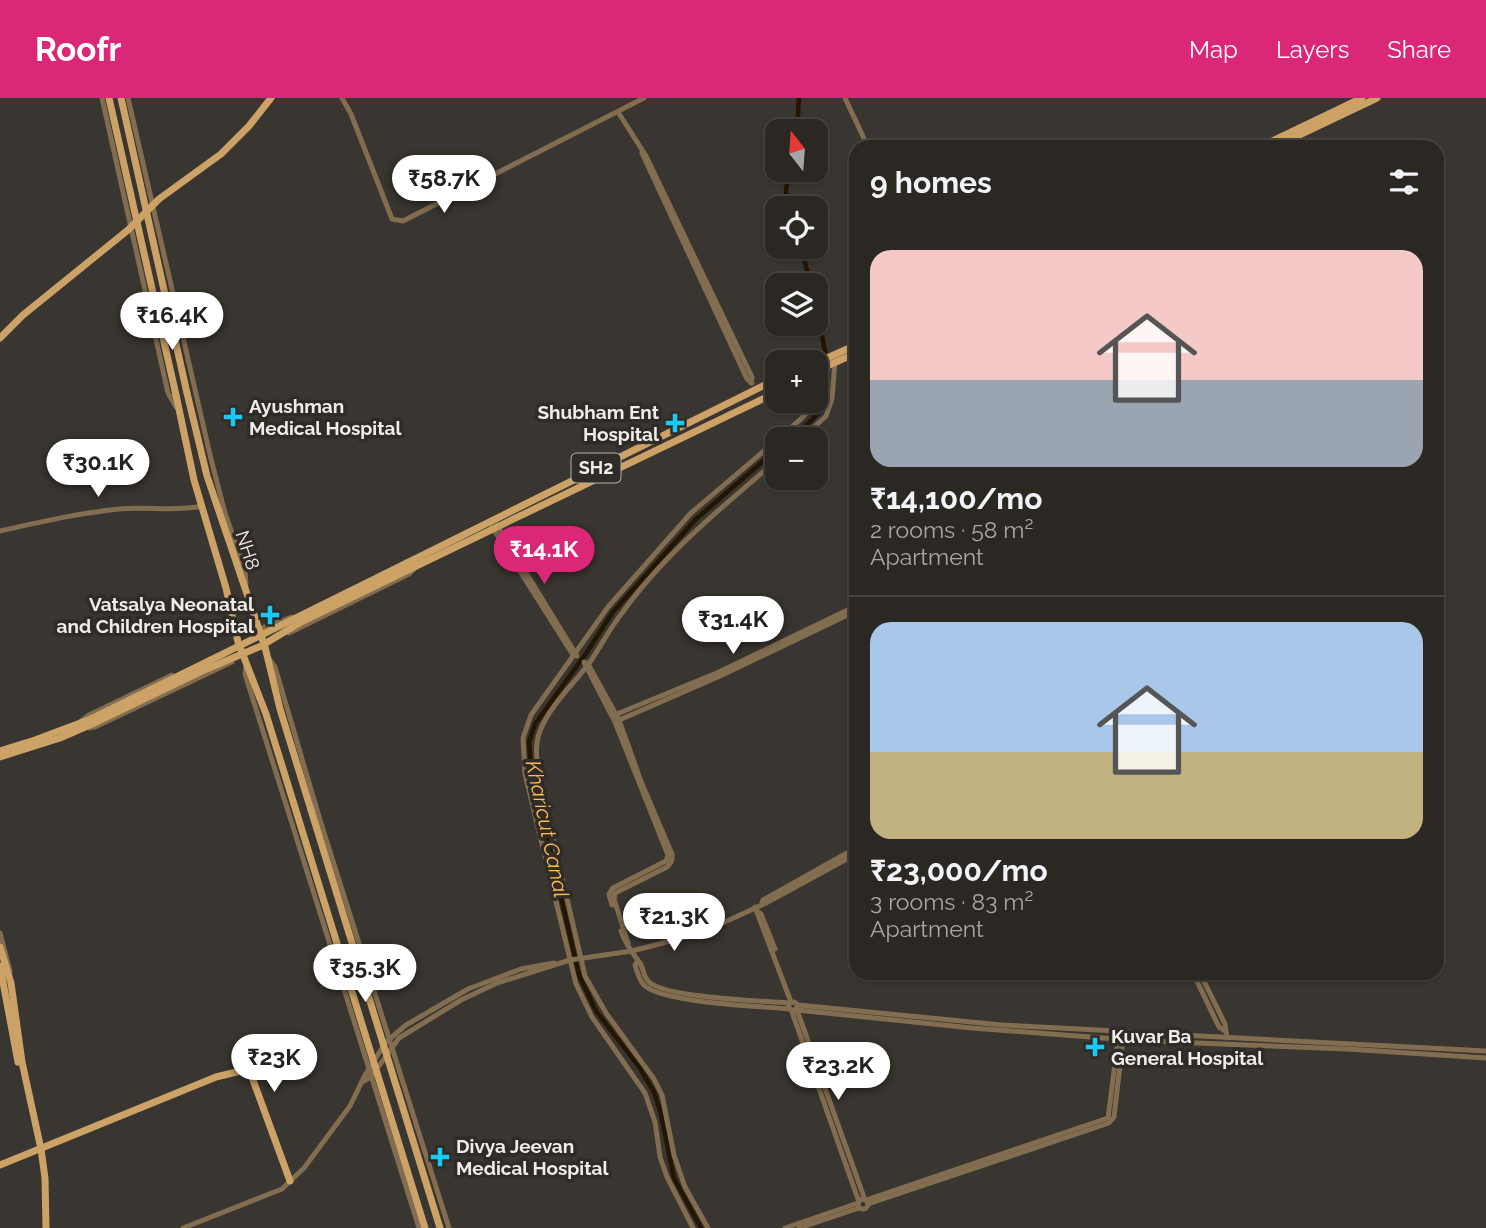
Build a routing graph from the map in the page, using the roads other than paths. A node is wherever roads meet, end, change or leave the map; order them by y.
1 (102, 98) edge
2 (109, 98) edge
3 (121, 98) edge
4 (128, 98) edge
5 (269, 98) edge
6 (342, 98) edge
7 (644, 98) edge
8 (843, 98) edge
9 (1362, 98) edge
10 (1377, 98) edge
11 (618, 112) junction
12 (863, 140) edge
13 (1275, 140) edge
14 (1289, 140) edge
15 (152, 204) junction
16 (130, 226) junction
17 (0, 336) edge
18 (849, 349) edge
19 (849, 355) edge
20 (834, 358) junction
21 (828, 361) edge
22 (765, 386) edge
23 (755, 391) junction
24 (765, 398) edge
25 (193, 402) junction
26 (179, 413) junction
27 (807, 413) edge
28 (791, 427) edge
29 (814, 427) edge
30 (765, 449) edge
31 (765, 470) edge
32 (202, 506) junction
33 (494, 525) junction
34 (0, 531) edge
35 (413, 564) junction
36 (240, 577) junction
37 (224, 582) junction
38 (248, 599) junction
39 (849, 612) edge
40 (259, 629) junction
41 (238, 642) junction
42 (266, 651) junction
43 (576, 655) junction
44 (246, 660) junction
45 (585, 664) junction
46 (282, 716) junction
47 (615, 718) junction
48 (268, 720) junction
49 (76, 728) junction
50 (0, 751) edge
51 (0, 757) edge
52 (303, 773) junction
53 (304, 786) junction
54 (289, 789) junction
55 (314, 798) junction
56 (287, 804) junction
57 (849, 852) edge
58 (849, 858) edge
59 (758, 907) junction
60 (0, 933) edge
61 (0, 947) edge
62 (632, 951) junction
63 (581, 957) junction
64 (570, 960) junction
65 (557, 963) junction
66 (0, 966) edge
67 (0, 976) edge
68 (1196, 980) edge
69 (1203, 980) edge
70 (8, 984) junction
71 (793, 1006) junction
72 (1224, 1030) junction
73 (1117, 1031) junction
74 (1125, 1032) junction
75 (1227, 1037) junction
76 (389, 1039) junction
77 (1119, 1040) junction
78 (1230, 1044) junction
79 (392, 1047) junction
80 (1486, 1051) edge
81 (1486, 1058) edge
82 (369, 1070) junction
83 (371, 1077) junction
84 (362, 1082) junction
85 (39, 1150) junction
86 (0, 1165) edge
87 (290, 1181) junction
88 (862, 1203) junction
89 (823, 1217) junction
90 (44, 1228) edge
91 (183, 1228) edge
92 (419, 1228) edge
93 (425, 1228) edge
94 (440, 1228) edge
95 (449, 1228) edge
96 (693, 1228) edge
97 (708, 1228) edge
98 (785, 1228) edge
99 (799, 1228) edge

1 - 16 street
2 - 26 main road, NH8, bridge
3 - 25 main road, NH8, bridge
4 - 15 street
5 - 15 main road
6 - 11 street
7 - 11 street
8 - 12 street
9 - 13 main road
10 - 14 main road
11 - 23 street
15 - 16 main road
15 - 25 street
16 - 17 main road
16 - 26 street
18 - 20 main road
19 - 20 main road
20 - 21 main road
20 - 29 street
22 - 23 main road, SH2
23 - 33 main road, SH2
24 - 33 main road, SH2
25 - 36 main road, NH8
25 - 38 street
26 - 32 main road, NH8
27 - 28 street
30 - 43 street
31 - 45 street
32 - 34 street
32 - 37 main road, NH8
33 - 35 main road, SH2
33 - 43 street
35 - 40 street
35 - 42 street
35 - 49 main road, SH2, bridge
36 - 37 main road
36 - 38 main road, NH8
37 - 41 main road, NH8
38 - 40 main road, NH8
39 - 47 street
40 - 42 main road, NH8
41 - 44 main road, NH8
41 - 49 street
42 - 46 main road, NH8
42 - 52 street
43 - 45 street
43 - 64 street
44 - 48 main road, NH8
44 - 49 street
44 - 56 street
45 - 47 street
45 - 63 street
46 - 48 main road
46 - 52 main road, NH8
47 - 62 street
48 - 54 main road, NH8
49 - 50 main road, SH2
49 - 51 main road, SH2
52 - 53 main road, NH8
52 - 55 street
53 - 55 main road
53 - 94 main road, NH8, bridge
54 - 56 main road
54 - 93 main road, NH8, bridge
55 - 76 street
56 - 82 street
57 - 59 street
58 - 59 street
59 - 62 street
59 - 71 street
60 - 70 street
61 - 70 main road
62 - 63 street
62 - 71 street
63 - 64 street
63 - 97 street
64 - 65 street
64 - 96 street
65 - 76 street
65 - 79 street
66 - 70 main road
67 - 70 street
68 - 72 street
69 - 72 street
70 - 85 main road
71 - 73 street
71 - 77 street
71 - 88 street
72 - 75 street
73 - 74 street
73 - 77 street
74 - 75 street
74 - 77 street
75 - 78 street
75 - 80 street
76 - 79 street
76 - 82 street
77 - 78 street
77 - 88 street
78 - 81 street
79 - 83 street
79 - 95 street
82 - 83 street
82 - 84 street
83 - 84 street
83 - 92 street
84 - 87 street
85 - 86 main road
85 - 87 main road
85 - 90 main road
87 - 91 street
88 - 89 street
89 - 98 street
89 - 99 street

